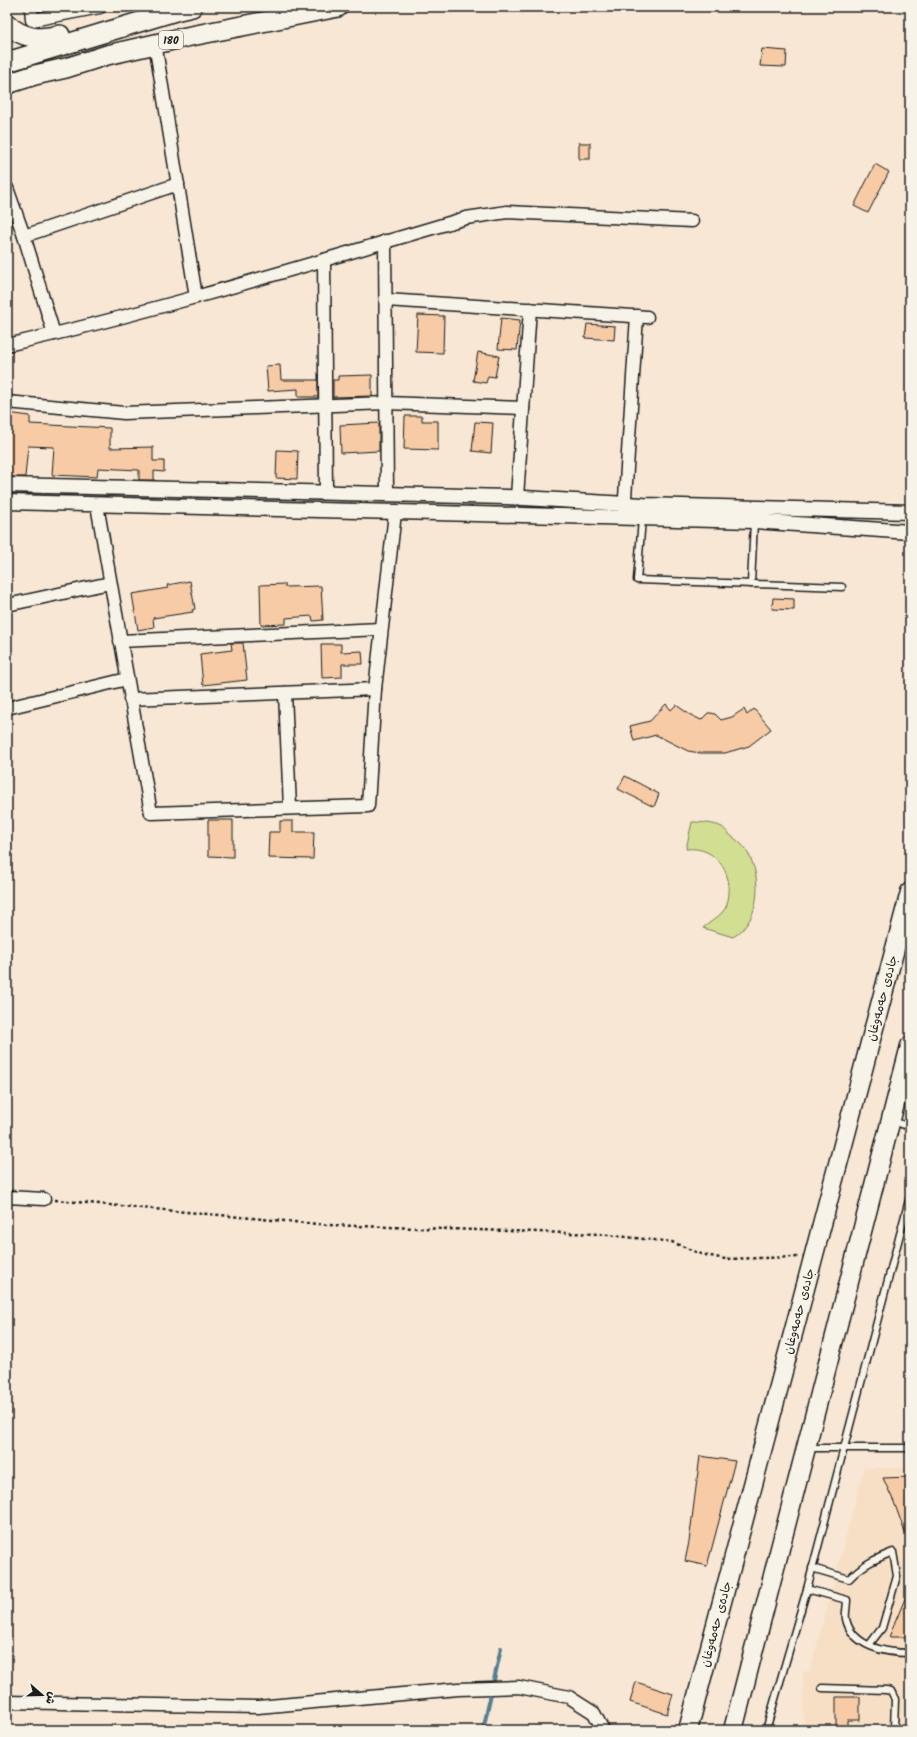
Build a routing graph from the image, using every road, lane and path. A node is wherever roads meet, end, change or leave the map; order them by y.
1 (31, 7) edge
2 (100, 7) edge
3 (192, 7) edge
4 (338, 7) edge
5 (155, 17) junction
6 (7, 24) edge
7 (155, 44) junction
8 (7, 62) edge
9 (66, 68) junction
10 (7, 84) edge
11 (7, 98) edge
12 (178, 184) junction
13 (7, 188) edge
14 (692, 221) dead end
15 (24, 236) junction
16 (385, 242) junction
17 (324, 260) junction
18 (196, 297) junction
19 (386, 300) junction
20 (530, 309) junction
21 (54, 334) junction
22 (7, 345) edge
23 (7, 402) edge
24 (387, 404) junction
25 (325, 406) junction
26 (523, 408) junction
27 (7, 485) edge
28 (252, 490) junction
29 (326, 492) junction
30 (387, 494) junction
31 (517, 497) junction
32 (7, 502) edge
33 (624, 503) junction
34 (97, 505) junction
35 (643, 505) junction
36 (252, 508) junction
37 (910, 512) edge
38 (395, 513) junction
39 (754, 515) junction
40 (623, 518) junction
41 (642, 519) junction
42 (910, 532) edge
43 (110, 583) junction
44 (751, 584) junction
45 (842, 587) dead end
46 (7, 605) edge
47 (381, 629) junction
48 (120, 641) junction
49 (126, 679) junction
50 (375, 689) junction
51 (285, 693) junction
52 (130, 699) junction
53 (7, 708) edge
54 (290, 808) junction
55 (910, 892) edge
56 (910, 1046) edge
57 (891, 1120) junction
58 (910, 1128) edge
59 (910, 1196) edge
60 (7, 1197) edge
61 (44, 1199) joint
62 (814, 1256) junction
63 (806, 1448) junction
64 (910, 1448) edge
65 (843, 1449) junction
66 (812, 1568) junction
67 (807, 1590) junction
68 (869, 1645) junction
69 (910, 1653) edge
70 (822, 1688) dead end
71 (7, 1702) edge
72 (603, 1730) edge
73 (688, 1730) edge
74 (733, 1730) edge
75 (766, 1730) edge
76 (894, 1730) edge

1 - 2 street
3 - 5 highway, 180
4 - 7 highway, 180
5 - 6 highway
5 - 8 highway, 180
7 - 9 highway, 180
7 - 12 street
9 - 10 highway, 180
9 - 11 highway
12 - 15 street
12 - 18 street
13 - 15 street
14 - 16 street
15 - 21 street
16 - 17 street
16 - 19 street
17 - 18 street
17 - 25 street
18 - 21 street
19 - 20 street
19 - 24 street
20 - 26 street
20 - 33 street
21 - 22 street
23 - 25 street
24 - 25 street
24 - 26 street
24 - 30 street
25 - 29 street
26 - 31 street
27 - 28 street
28 - 29 street
28 - 36 street
29 - 30 street
30 - 31 street
31 - 33 street
32 - 34 street
33 - 35 street
33 - 40 street
34 - 36 street
34 - 43 street
35 - 39 street
35 - 41 street
36 - 38 street
37 - 39 street
38 - 40 street
38 - 47 street
39 - 41 street
39 - 42 street
39 - 44 lane
40 - 41 street
41 - 44 lane
43 - 46 street
43 - 48 street
44 - 45 lane
47 - 48 street
47 - 50 street
48 - 49 street
49 - 52 street
49 - 53 street
50 - 51 street
50 - 54 street
51 - 52 street
51 - 54 street
52 - 54 street
55 - 62 main road, جادەی حەمەوغان
56 - 57 main road
57 - 58 lane
57 - 63 main road
59 - 65 lane
60 - 61 street
61 - 62 path
62 - 73 main road, جادەی حەمەوغان
63 - 65 lane
63 - 74 main road
64 - 65 lane
65 - 66 lane
66 - 67 lane
66 - 68 lane
67 - 68 lane
67 - 75 lane
68 - 69 lane
70 - 76 lane
71 - 72 street

